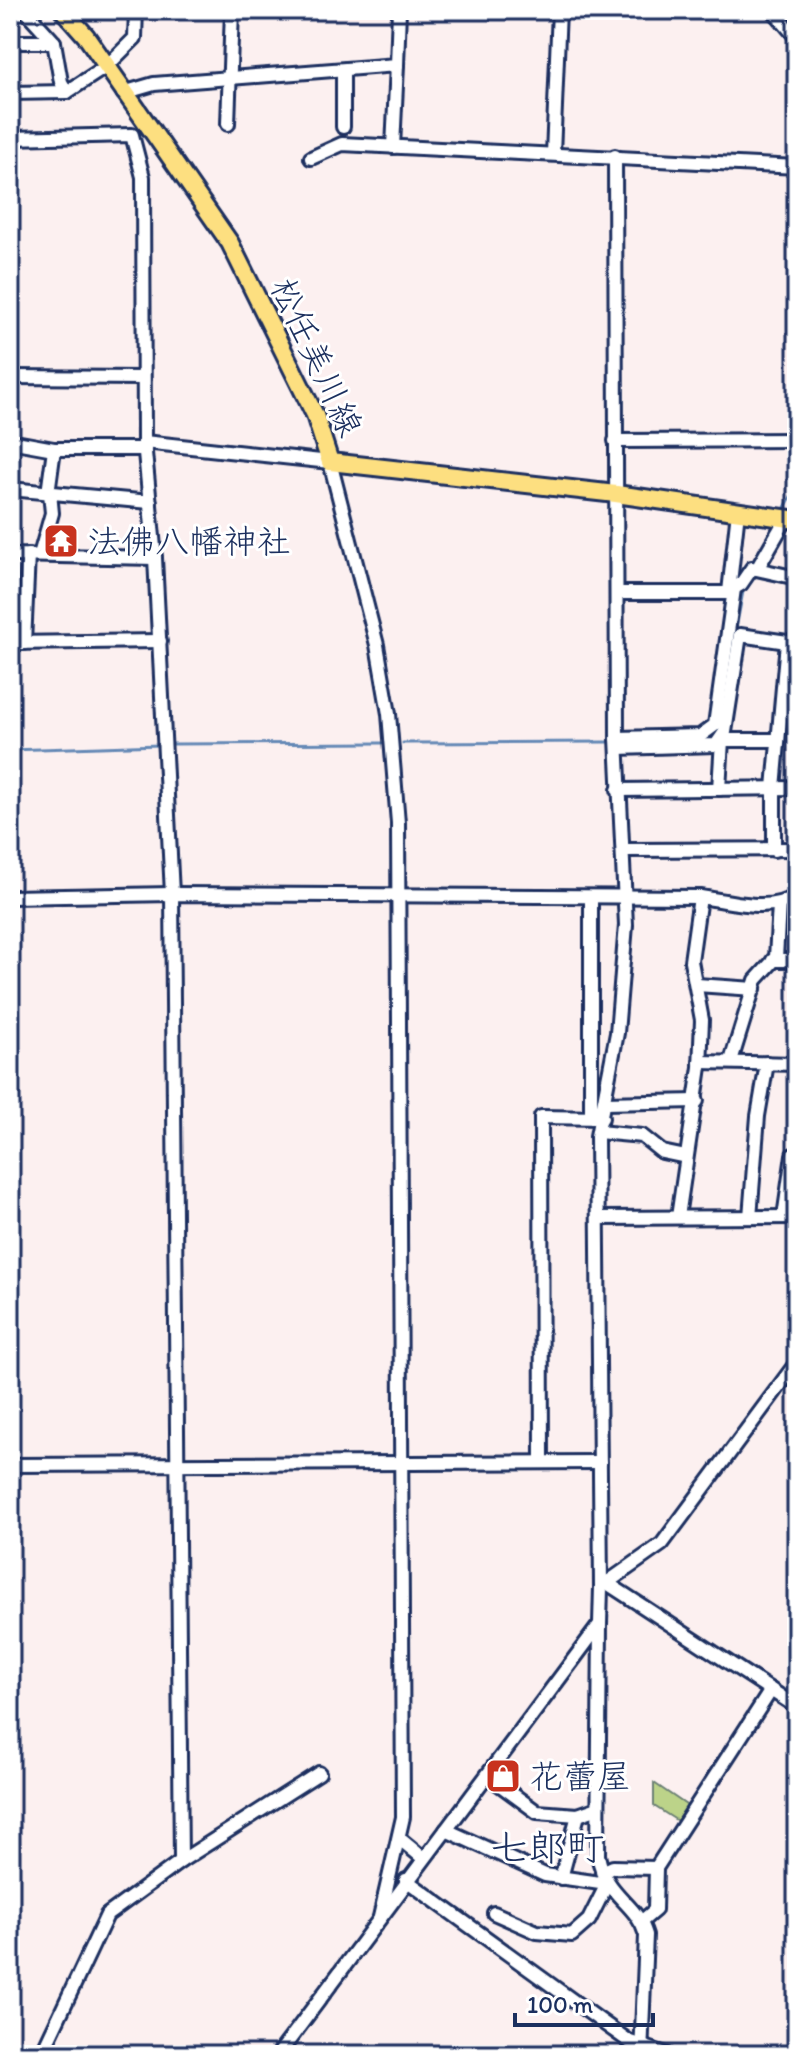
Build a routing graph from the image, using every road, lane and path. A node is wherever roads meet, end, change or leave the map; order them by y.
1 (25, 10) edge
2 (63, 10) edge
3 (136, 10) edge
4 (232, 10) edge
5 (399, 10) edge
6 (559, 10) edge
7 (773, 10) edge
8 (797, 38) edge
9 (10, 42) edge
10 (54, 42) junction
11 (397, 65) junction
12 (107, 66) junction
13 (343, 70) junction
14 (230, 79) junction
15 (67, 92) junction
16 (10, 93) edge
17 (123, 93) junction
18 (228, 124) dead end
19 (343, 127) dead end
20 (10, 138) edge
21 (393, 147) junction
22 (553, 154) junction
23 (615, 156) junction
24 (311, 158) dead end
25 (797, 167) edge
26 (10, 377) edge
27 (143, 378) junction
28 (10, 419) edge
29 (797, 440) edge
30 (10, 441) edge
31 (615, 441) junction
32 (144, 446) junction
33 (54, 449) junction
34 (330, 462) junction
35 (10, 489) edge
36 (49, 493) junction
37 (616, 494) junction
38 (150, 502) junction
39 (738, 511) junction
40 (786, 517) edge
41 (10, 555) edge
42 (34, 555) junction
43 (155, 558) junction
44 (757, 569) junction
45 (797, 578) edge
46 (731, 590) junction
47 (618, 593) junction
48 (735, 634) junction
49 (160, 641) junction
50 (17, 643) edge
51 (722, 740) junction
52 (777, 740) junction
53 (618, 743) junction
54 (774, 788) junction
55 (797, 788) edge
56 (719, 789) junction
57 (618, 790) junction
58 (797, 849) edge
59 (625, 850) junction
60 (774, 850) junction
61 (172, 894) junction
62 (797, 895) edge
63 (399, 896) junction
64 (10, 897) edge
65 (700, 897) junction
66 (591, 898) junction
67 (626, 898) junction
68 (779, 904) junction
69 (773, 960) junction
70 (797, 960) edge
71 (697, 985) junction
72 (754, 989) junction
73 (731, 1061) junction
74 (700, 1062) junction
75 (767, 1063) junction
76 (797, 1064) edge
77 (697, 1101) junction
78 (604, 1103) junction
79 (596, 1118) junction
80 (598, 1132) junction
81 (797, 1154) edge
82 (686, 1157) junction
83 (678, 1217) junction
84 (750, 1217) junction
85 (791, 1217) edge
86 (598, 1218) junction
87 (797, 1362) edge
88 (542, 1462) junction
89 (600, 1462) junction
90 (402, 1463) junction
91 (179, 1464) junction
92 (10, 1465) edge
93 (604, 1585) junction
94 (600, 1624) junction
95 (771, 1690) junction
96 (797, 1707) edge
97 (319, 1773) dead end
98 (488, 1776) junction
99 (598, 1808) junction
100 (578, 1815) junction
101 (446, 1830) junction
102 (400, 1839) junction
103 (423, 1858) junction
104 (181, 1861) junction
105 (656, 1868) junction
106 (561, 1878) junction
107 (604, 1878) junction
108 (406, 1880) junction
109 (494, 1913) dead end
110 (380, 1917) junction
111 (642, 1921) junction
112 (640, 2053) edge
113 (41, 2055) edge
114 (278, 2055) edge
115 (669, 2055) edge

1 - 10 street
2 - 12 main road, 松任美川線
3 - 12 street
4 - 14 street
5 - 11 street
6 - 22 street
7 - 8 street
9 - 10 street
10 - 15 street
11 - 13 street
11 - 21 street
12 - 15 street
12 - 17 main road, 松任美川線
13 - 14 street
13 - 19 street
14 - 17 street
14 - 18 street
15 - 16 street
17 - 34 main road, 松任美川線
20 - 27 street
21 - 22 street
21 - 24 street
22 - 23 street
23 - 25 street
23 - 31 street
26 - 27 street
26 - 28 street
27 - 32 street
29 - 31 street
30 - 33 street
31 - 37 street
32 - 33 street
32 - 34 street
32 - 38 street
33 - 36 street
34 - 37 main road, 松任美川線
34 - 63 street
35 - 36 street
36 - 38 street
36 - 42 street
37 - 39 main road, 松任美川線
37 - 47 street
38 - 43 street
39 - 40 main road, 松任美川線
39 - 46 street
40 - 44 street
41 - 42 street
42 - 43 street
42 - 50 street
43 - 49 street
44 - 45 street
44 - 46 street
46 - 47 street
46 - 48 street
47 - 53 street
48 - 51 street
48 - 52 street
48 - 53 street
49 - 50 street
49 - 61 street
51 - 52 street
51 - 53 street
51 - 56 street
52 - 54 street
53 - 57 street
54 - 55 street
54 - 56 street
54 - 60 street
56 - 57 street
57 - 59 street
58 - 60 street
59 - 60 street
59 - 67 street
61 - 63 street
61 - 64 street
61 - 91 street
62 - 68 street
63 - 66 street
63 - 90 street
65 - 67 street
65 - 68 street
65 - 71 street
66 - 67 street
66 - 79 street
67 - 78 street
68 - 69 street
69 - 70 street
69 - 72 street
71 - 72 street
71 - 74 street
72 - 73 street
73 - 74 street
73 - 75 street
74 - 77 street
75 - 76 street
75 - 84 street
77 - 78 street
77 - 82 street
78 - 79 street
79 - 80 street
79 - 88 street
80 - 82 street
80 - 86 street
81 - 85 street
82 - 83 street
83 - 84 street
83 - 86 street
84 - 85 street
86 - 89 street
87 - 93 street
88 - 89 street
88 - 90 street
89 - 93 street
90 - 91 street
90 - 102 street
91 - 92 street
91 - 104 street
93 - 94 street
93 - 95 street
94 - 98 street
94 - 99 street
95 - 96 street
95 - 105 street
97 - 104 street
98 - 100 street
98 - 101 street
99 - 100 street
99 - 107 street
100 - 106 street
101 - 103 street
101 - 106 street
102 - 103 street
102 - 110 street
103 - 108 street
104 - 113 street
105 - 107 street
105 - 111 street
106 - 107 street
107 - 109 street
107 - 111 street
108 - 110 street
108 - 112 street
110 - 114 street
111 - 112 street
112 - 115 street

